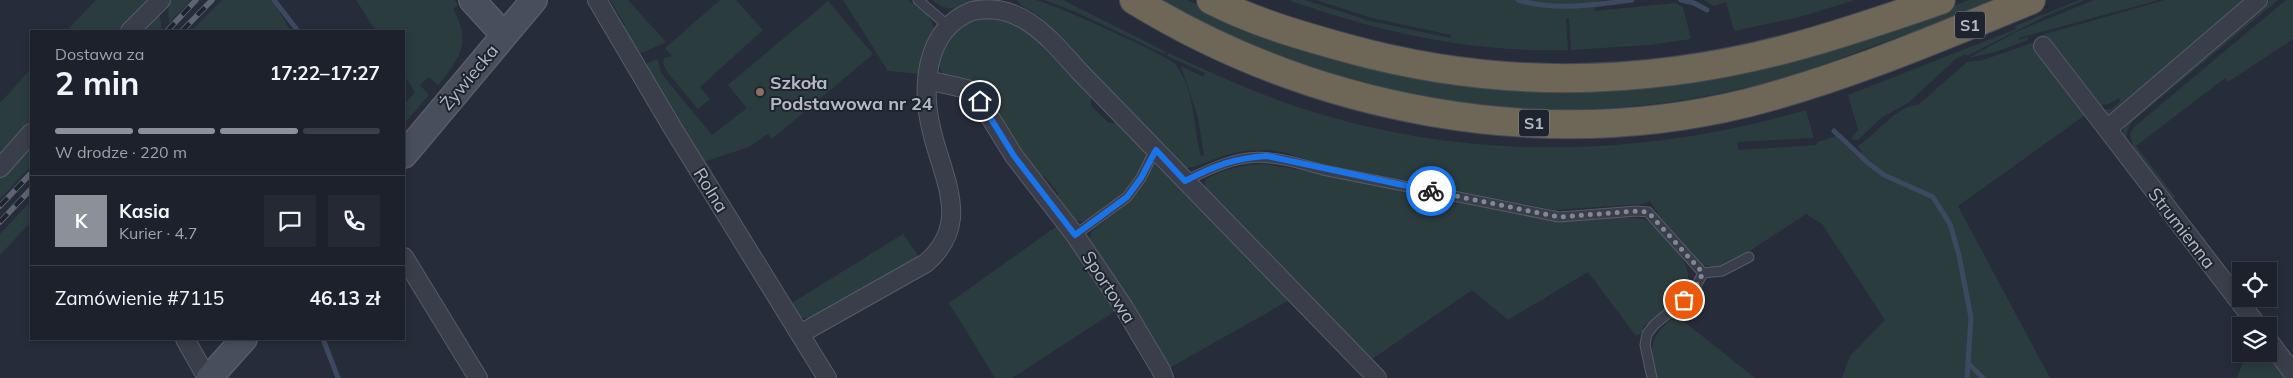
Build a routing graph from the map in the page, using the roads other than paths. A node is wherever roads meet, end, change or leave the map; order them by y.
1 (160, 0) edge
2 (472, 0) edge
3 (534, 0) edge
4 (597, 0) edge
5 (918, 0) edge
6 (1118, 0) edge
7 (1134, 0) edge
8 (1941, 0) edge
9 (2031, 0) edge
10 (2258, 0) edge
11 (1222, 4) edge
12 (1166, 20) junction
13 (947, 25) junction
14 (131, 30) edge
15 (504, 35) junction
16 (2043, 46) dead end
17 (927, 80) junction
18 (2107, 130) junction
19 (30, 133) edge
20 (1156, 150) junction
21 (405, 154) edge
22 (0, 168) edge
23 (1185, 181) junction
24 (1075, 235) junction
25 (1749, 257) dead end
26 (405, 259) edge
27 (1703, 273) junction
28 (2251, 317) edge
29 (800, 334) junction
30 (186, 340) edge
31 (243, 340) edge
32 (2277, 352) edge
33 (2293, 373) edge
34 (208, 378) edge
35 (478, 378) edge
36 (827, 378) edge
37 (1164, 378) edge
38 (1378, 378) edge
39 (1652, 378) edge

1 - 14 street
2 - 15 main road
3 - 15 main road, Żywiecka
4 - 29 street, Rolna
5 - 13 lane
6 - 12 highway
7 - 12 highway, S1
8 - 11 highway, S1
9 - 12 highway, S1
10 - 18 street
13 - 17 street
13 - 20 street
15 - 21 main road, Żywiecka
16 - 18 street, Strumienna
17 - 24 street, Sportowa
17 - 29 street
18 - 28 street, Strumienna
19 - 22 street
20 - 23 street
20 - 24 lane
23 - 27 lane
23 - 38 street
24 - 37 street, Sportowa
25 - 27 lane
26 - 35 street
27 - 39 lane
29 - 36 street, Rolna
30 - 34 street
31 - 34 main road
32 - 33 street

